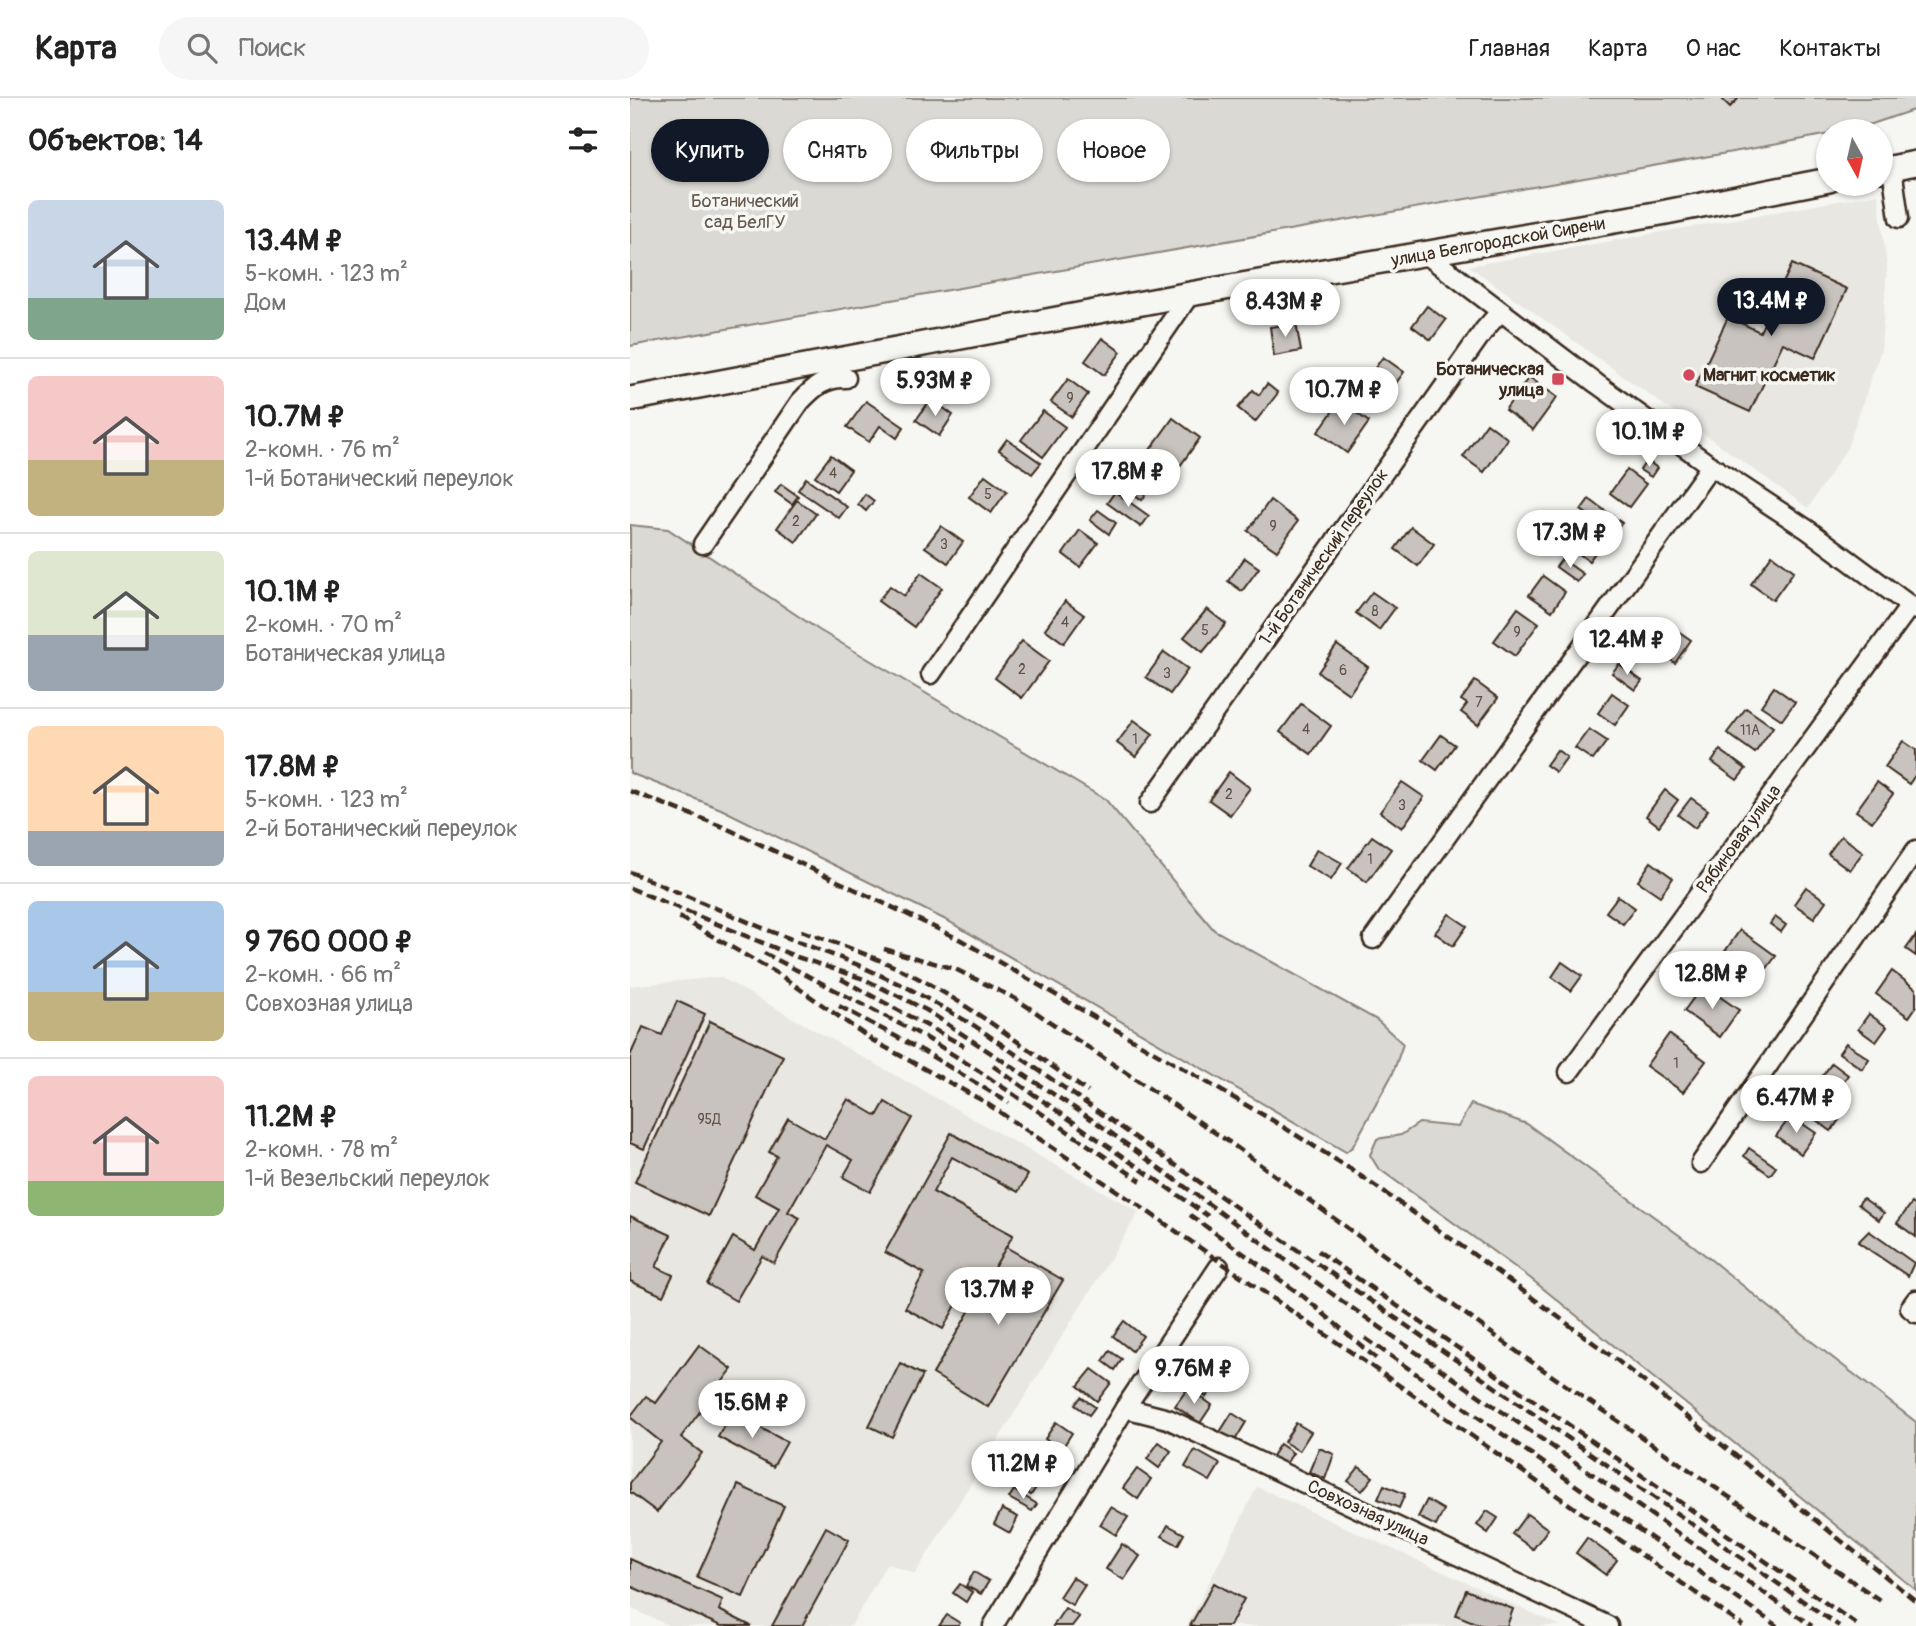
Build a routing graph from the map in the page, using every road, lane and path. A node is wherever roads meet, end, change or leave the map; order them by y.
1 (1916, 163) edge
2 (1894, 168) edge
3 (1816, 182) edge
4 (1894, 196) edge
5 (1899, 218) dead end
6 (1427, 255) junction
7 (1190, 294) junction
8 (1500, 312) junction
9 (846, 378) dead end
10 (630, 398) edge
11 (1711, 467) junction
12 (703, 544) dead end
13 (1913, 608) edge
14 (930, 674) dead end
15 (1150, 803) dead end
16 (1916, 850) edge
17 (1373, 939) dead end
18 (1569, 1072) dead end
19 (1701, 1163) dead end
20 (1219, 1267) dead end
21 (1125, 1408) junction
22 (993, 1626) edge
23 (1608, 1626) edge

1 - 2 main road
3 - 6 main road, улица Белгородской Сирени
4 - 5 street
6 - 7 main road, улица Белгородской Сирени
6 - 8 street
7 - 10 main road, улица Белгородской Сирени
7 - 14 street
8 - 11 street
8 - 15 street, 1-й Ботанический переулок
9 - 12 street
11 - 13 street
11 - 17 street
13 - 18 street, Рябиновая улица
16 - 19 street
20 - 21 street
21 - 22 street
21 - 23 street, Совхозная улица

